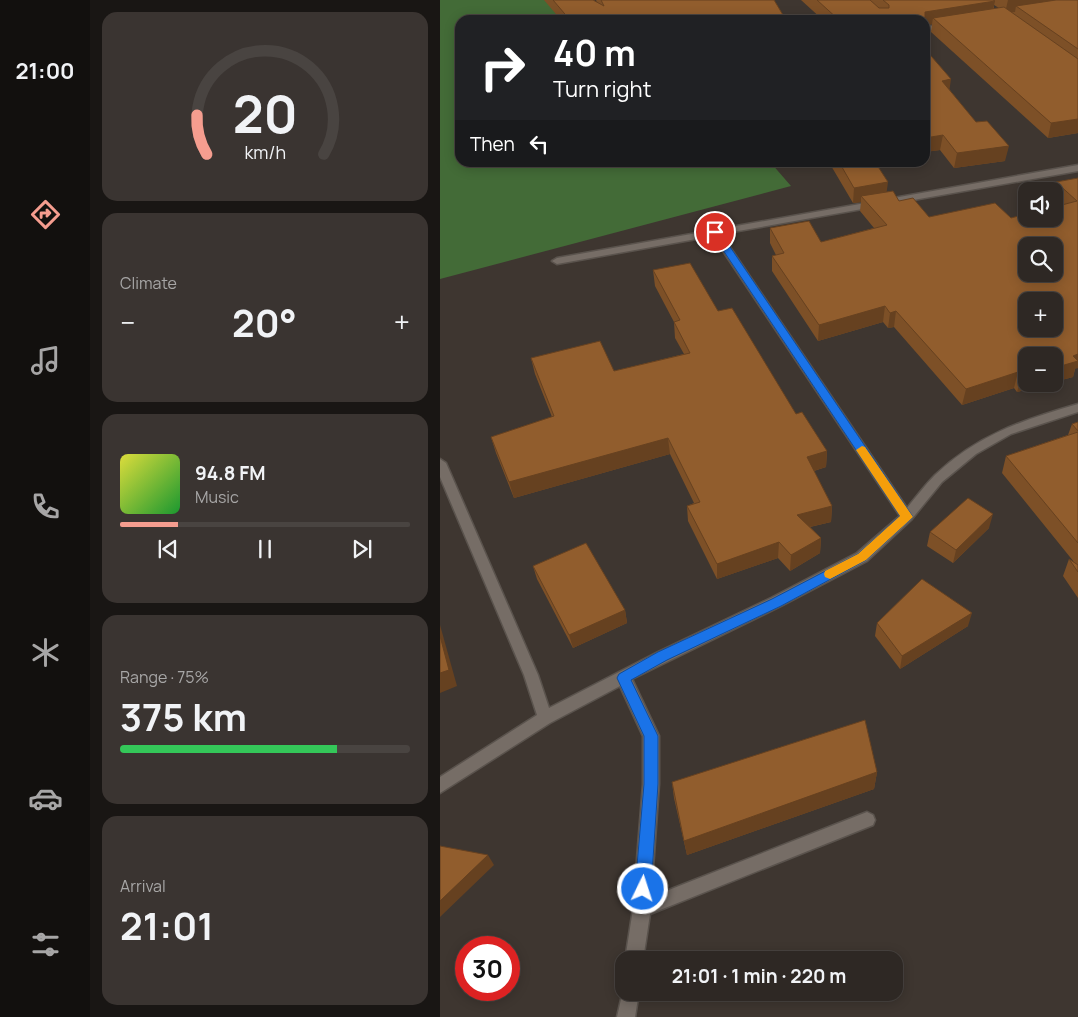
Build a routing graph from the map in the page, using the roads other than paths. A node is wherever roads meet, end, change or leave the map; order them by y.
1 (956, 24) edge
2 (930, 28) edge
3 (1078, 168) edge
4 (715, 232) junction
5 (557, 261) dead end
6 (1078, 408) edge
7 (440, 463) edge
8 (907, 517) junction
9 (624, 678) junction
10 (545, 718) junction
11 (440, 786) edge
12 (867, 820) dead end
13 (642, 909) junction
14 (635, 951) edge
15 (629, 1001) edge
16 (626, 1017) edge

1 - 2 street
3 - 4 street
4 - 5 street
4 - 8 street
6 - 8 street
7 - 10 street
8 - 9 street
9 - 10 street
9 - 13 street
10 - 11 street
12 - 13 street
13 - 14 street
15 - 16 street

